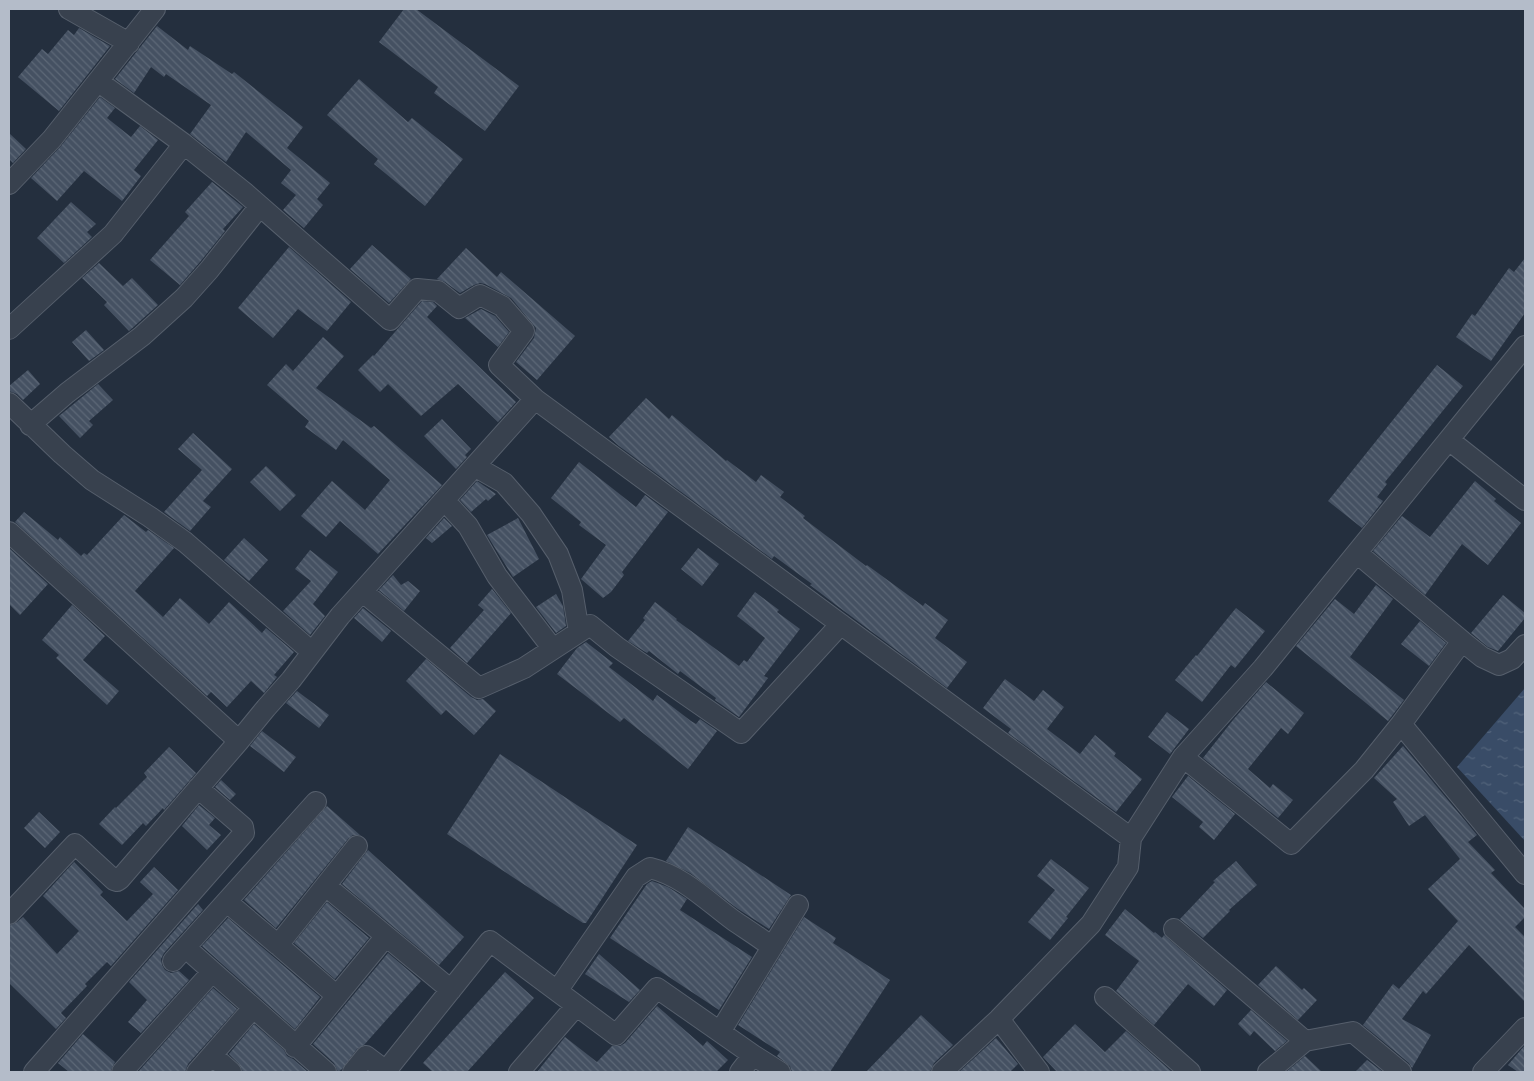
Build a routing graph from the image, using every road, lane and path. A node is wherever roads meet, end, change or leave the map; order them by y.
1 (69, 9) edge
2 (155, 9) edge
3 (128, 44) junction
4 (99, 82) junction
5 (184, 144) junction
6 (9, 184) edge
7 (260, 206) junction
8 (9, 329) edge
9 (1525, 346) edge
10 (535, 399) junction
11 (9, 403) edge
12 (30, 424) junction
13 (1449, 440) junction
14 (476, 467) junction
15 (1525, 500) edge
16 (445, 501) junction
17 (9, 532) edge
18 (1357, 553) junction
19 (363, 592) junction
20 (840, 624) junction
21 (579, 632) junction
22 (1462, 641) junction
23 (1525, 645) edge
24 (553, 649) junction
25 (312, 652) junction
26 (1401, 724) junction
27 (239, 740) junction
28 (1183, 757) junction
29 (198, 788) junction
30 (316, 802) dead end
31 (1131, 838) junction
32 (357, 846) dead end
33 (1525, 874) edge
34 (326, 886) junction
35 (227, 902) junction
36 (798, 905) dead end
37 (9, 914) edge
38 (1174, 929) dead end
39 (386, 936) junction
40 (278, 946) junction
41 (772, 946) junction
42 (212, 972) junction
43 (451, 990) junction
44 (556, 991) junction
45 (337, 996) junction
46 (1105, 997) dead end
47 (576, 1006) junction
48 (253, 1008) junction
49 (999, 1019) junction
50 (1525, 1028) edge
51 (720, 1032) junction
52 (1305, 1041) junction
53 (296, 1047) junction
54 (212, 1055) junction
55 (753, 1055) junction
56 (34, 1072) edge
57 (122, 1072) edge
58 (197, 1072) edge
59 (231, 1072) edge
60 (326, 1072) edge
61 (353, 1072) edge
62 (386, 1072) edge
63 (519, 1072) edge
64 (740, 1072) edge
65 (780, 1072) edge
66 (942, 1072) edge
67 (1039, 1072) edge
68 (1190, 1072) edge
69 (1268, 1072) edge
70 (1401, 1072) edge
71 (1483, 1072) edge

1 - 3 street
2 - 3 street
3 - 4 street
4 - 5 street
4 - 6 street
5 - 7 street
5 - 8 street
7 - 10 street
7 - 12 street
9 - 13 street
10 - 14 street
10 - 20 street
11 - 12 street
12 - 25 street
13 - 15 street
13 - 18 street
14 - 16 street
14 - 21 street
16 - 19 street
16 - 24 street
17 - 27 street
18 - 22 street
18 - 28 street
19 - 24 street
19 - 25 street
20 - 21 street
20 - 31 street
21 - 24 street
22 - 23 street
22 - 26 street
25 - 27 street
26 - 28 street
26 - 33 street
27 - 29 street
28 - 31 street
29 - 37 street
29 - 56 street
30 - 35 street
31 - 49 street
32 - 34 street
34 - 39 street
34 - 40 street
35 - 40 street
35 - 42 street
36 - 41 street
38 - 52 street
39 - 43 street
39 - 45 street
40 - 45 street
41 - 44 street
41 - 51 street
42 - 48 street
42 - 57 street
43 - 44 street
43 - 62 street
44 - 47 street
45 - 53 street
46 - 68 street
47 - 51 street
47 - 63 street
48 - 53 street
48 - 54 street
49 - 66 street
49 - 67 street
50 - 71 street
51 - 55 street
52 - 69 street
52 - 70 street
53 - 60 street
54 - 58 street
54 - 59 street
55 - 64 street
55 - 65 street
61 - 62 street

